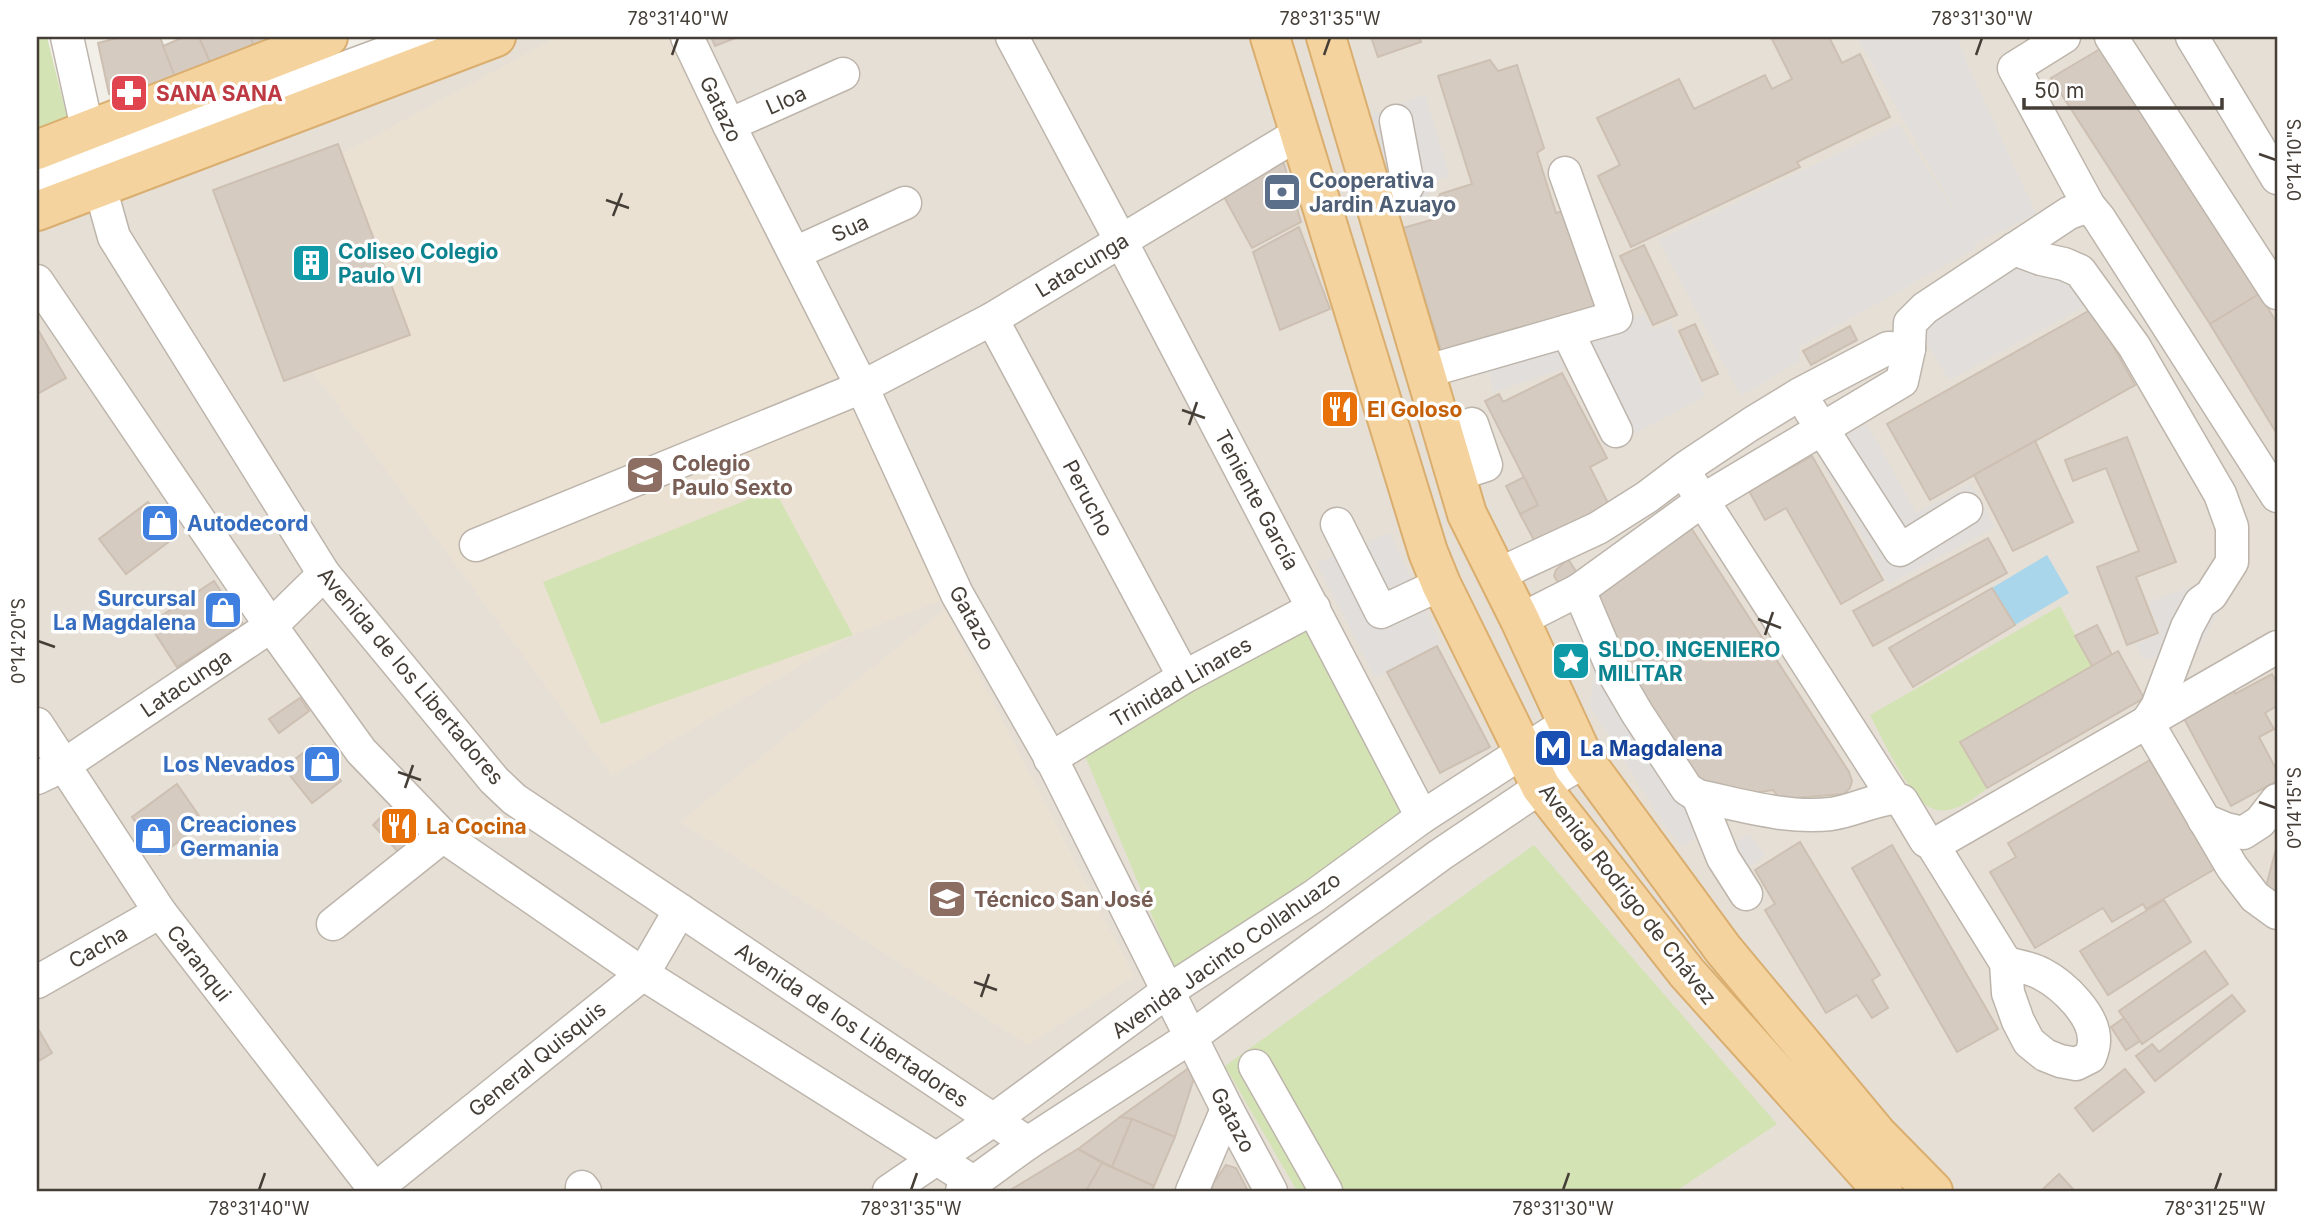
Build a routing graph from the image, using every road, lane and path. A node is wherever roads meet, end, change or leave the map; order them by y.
1 (67, 37) edge
2 (328, 37) edge
3 (367, 37) edge
4 (428, 37) edge
5 (496, 37) edge
6 (687, 37) edge
7 (1012, 37) edge
8 (1270, 37) edge
9 (1326, 37) edge
10 (2064, 37) edge
11 (2111, 37) edge
12 (2192, 37) edge
13 (842, 74) dead end
14 (1396, 121) dead end
15 (729, 125) junction
16 (1298, 134) junction
17 (37, 150) edge
18 (93, 155) junction
19 (2273, 160) edge
20 (37, 161) edge
21 (1565, 173) dead end
22 (37, 181) edge
23 (905, 203) dead end
24 (2089, 206) junction
25 (1377, 208) junction
26 (37, 211) edge
27 (1121, 241) junction
28 (2014, 249) junction
29 (795, 253) junction
30 (37, 281) edge
31 (2277, 293) edge
32 (992, 319) junction
33 (1567, 331) junction
34 (1909, 349) junction
35 (1424, 372) junction
36 (862, 387) junction
37 (1800, 394) junction
38 (1472, 424) dead end
39 (1822, 429) junction
40 (1616, 431) dead end
41 (1683, 470) junction
42 (1455, 475) junction
43 (2277, 496) edge
44 (1703, 500) junction
45 (1966, 509) dead end
46 (1337, 524) dead end
47 (1572, 541) junction
48 (476, 545) dead end
49 (324, 573) junction
50 (1497, 575) junction
51 (1441, 584) junction
52 (1586, 584) junction
53 (1314, 608) junction
54 (1517, 616) junction
55 (271, 626) junction
56 (1469, 640) junction
57 (2277, 646) edge
58 (1184, 677) junction
59 (2147, 722) junction
60 (1567, 723) junction
61 (37, 724) edge
62 (1523, 749) junction
63 (1050, 759) junction
64 (1585, 761) junction
65 (50, 771) edge
66 (1541, 787) junction
67 (1698, 796) junction
68 (1894, 798) junction
69 (2277, 800) edge
70 (1422, 817) junction
71 (2204, 820) junction
72 (443, 836) junction
73 (1932, 844) junction
74 (1746, 894) dead end
75 (680, 910) junction
76 (160, 912) junction
77 (2277, 913) edge
78 (333, 924) dead end
79 (2006, 963) dead end
80 (643, 974) junction
81 (37, 982) edge
82 (1168, 992) junction
83 (1191, 1037) junction
84 (1255, 1066) dead end
85 (1227, 1109) junction
86 (993, 1120) junction
87 (1028, 1143) junction
88 (937, 1159) junction
89 (968, 1187) edge
90 (375, 1191) edge
91 (888, 1191) edge
92 (1192, 1191) edge
93 (1271, 1191) edge
94 (1326, 1191) edge
95 (1883, 1191) edge
96 (1933, 1191) edge

1 - 18 street, Avenida de los Libertadores
2 - 18 main road
3 - 18 street
4 - 18 street
5 - 18 main road
6 - 15 street, Gatazo
7 - 27 street, Teniente García
8 - 16 main road, Avenida Rodrigo de Chávez
9 - 25 main road, Avenida Rodrigo de Chávez
10 - 24 street
11 - 31 street
12 - 19 street
13 - 15 street, Lloa
14 - 25 street
15 - 29 street, Gatazo
16 - 27 street, Latacunga
16 - 51 main road, Avenida Rodrigo de Chávez
17 - 18 main road
18 - 20 street
18 - 22 street
18 - 26 main road
18 - 49 street, Avenida de los Libertadores
21 - 33 street
23 - 29 street, Sua
24 - 28 street
24 - 43 street
25 - 35 main road, Avenida Rodrigo de Chávez
27 - 32 street, Latacunga
27 - 53 street, Teniente García
28 - 34 street
28 - 59 street
29 - 36 street, Gatazo
30 - 55 street
32 - 36 street, Latacunga
32 - 58 street, Perucho
33 - 35 street
33 - 40 street
34 - 37 street
34 - 39 street
35 - 42 main road, Avenida Rodrigo de Chávez
36 - 48 street, Latacunga
36 - 63 street, Gatazo
37 - 39 street
37 - 41 street
38 - 42 street
39 - 44 street
39 - 45 street
41 - 44 street
41 - 47 street
42 - 50 main road, Avenida Rodrigo de Chávez
44 - 52 street
44 - 68 street
46 - 51 street
47 - 50 street
47 - 52 street
49 - 55 street, Latacunga
49 - 75 street, Avenida de los Libertadores
50 - 54 main road, Avenida Rodrigo de Chávez
51 - 56 main road, Avenida Rodrigo de Chávez
52 - 54 street
52 - 67 street
53 - 58 street, Trinidad Linares
53 - 70 street, Teniente García
54 - 56 main road
54 - 60 main road, Avenida Rodrigo de Chávez
55 - 65 street, Latacunga
55 - 72 street
56 - 62 main road, Avenida Rodrigo de Chávez
57 - 59 street
58 - 63 street, Trinidad Linares
59 - 71 street
59 - 73 street
60 - 62 street, Avenida Jacinto Collahuazo
60 - 64 main road, Avenida Rodrigo de Chávez
61 - 65 street, Caranqui
62 - 66 main road, Avenida Rodrigo de Chávez
62 - 70 street, Avenida Jacinto Collahuazo
63 - 82 street, Gatazo
64 - 66 street, Avenida Jacinto Collahuazo
64 - 96 main road, Avenida Rodrigo de Chávez
65 - 76 street, Caranqui
66 - 83 street, Avenida Jacinto Collahuazo
66 - 95 main road, Avenida Rodrigo de Chávez
67 - 68 street
67 - 74 street
68 - 73 street
69 - 71 street
70 - 82 street, Avenida Jacinto Collahuazo
71 - 77 street
72 - 78 street
72 - 80 street
73 - 79 street
75 - 80 street, General Quisquis
75 - 86 street, Avenida de los Libertadores
76 - 81 street, Cacha
76 - 90 street, Caranqui
80 - 88 street
80 - 90 street, General Quisquis
82 - 83 street, Gatazo
82 - 86 street, Avenida Jacinto Collahuazo
83 - 85 street, Gatazo
83 - 87 street, Avenida Jacinto Collahuazo
84 - 94 street
85 - 92 street
85 - 93 street, Gatazo
86 - 87 street, Avenida de los Libertadores
86 - 88 street, Avenida Jacinto Collahuazo
87 - 89 street, Avenida Jacinto Collahuazo
88 - 89 street
88 - 91 street, Avenida Jacinto Collahuazo

